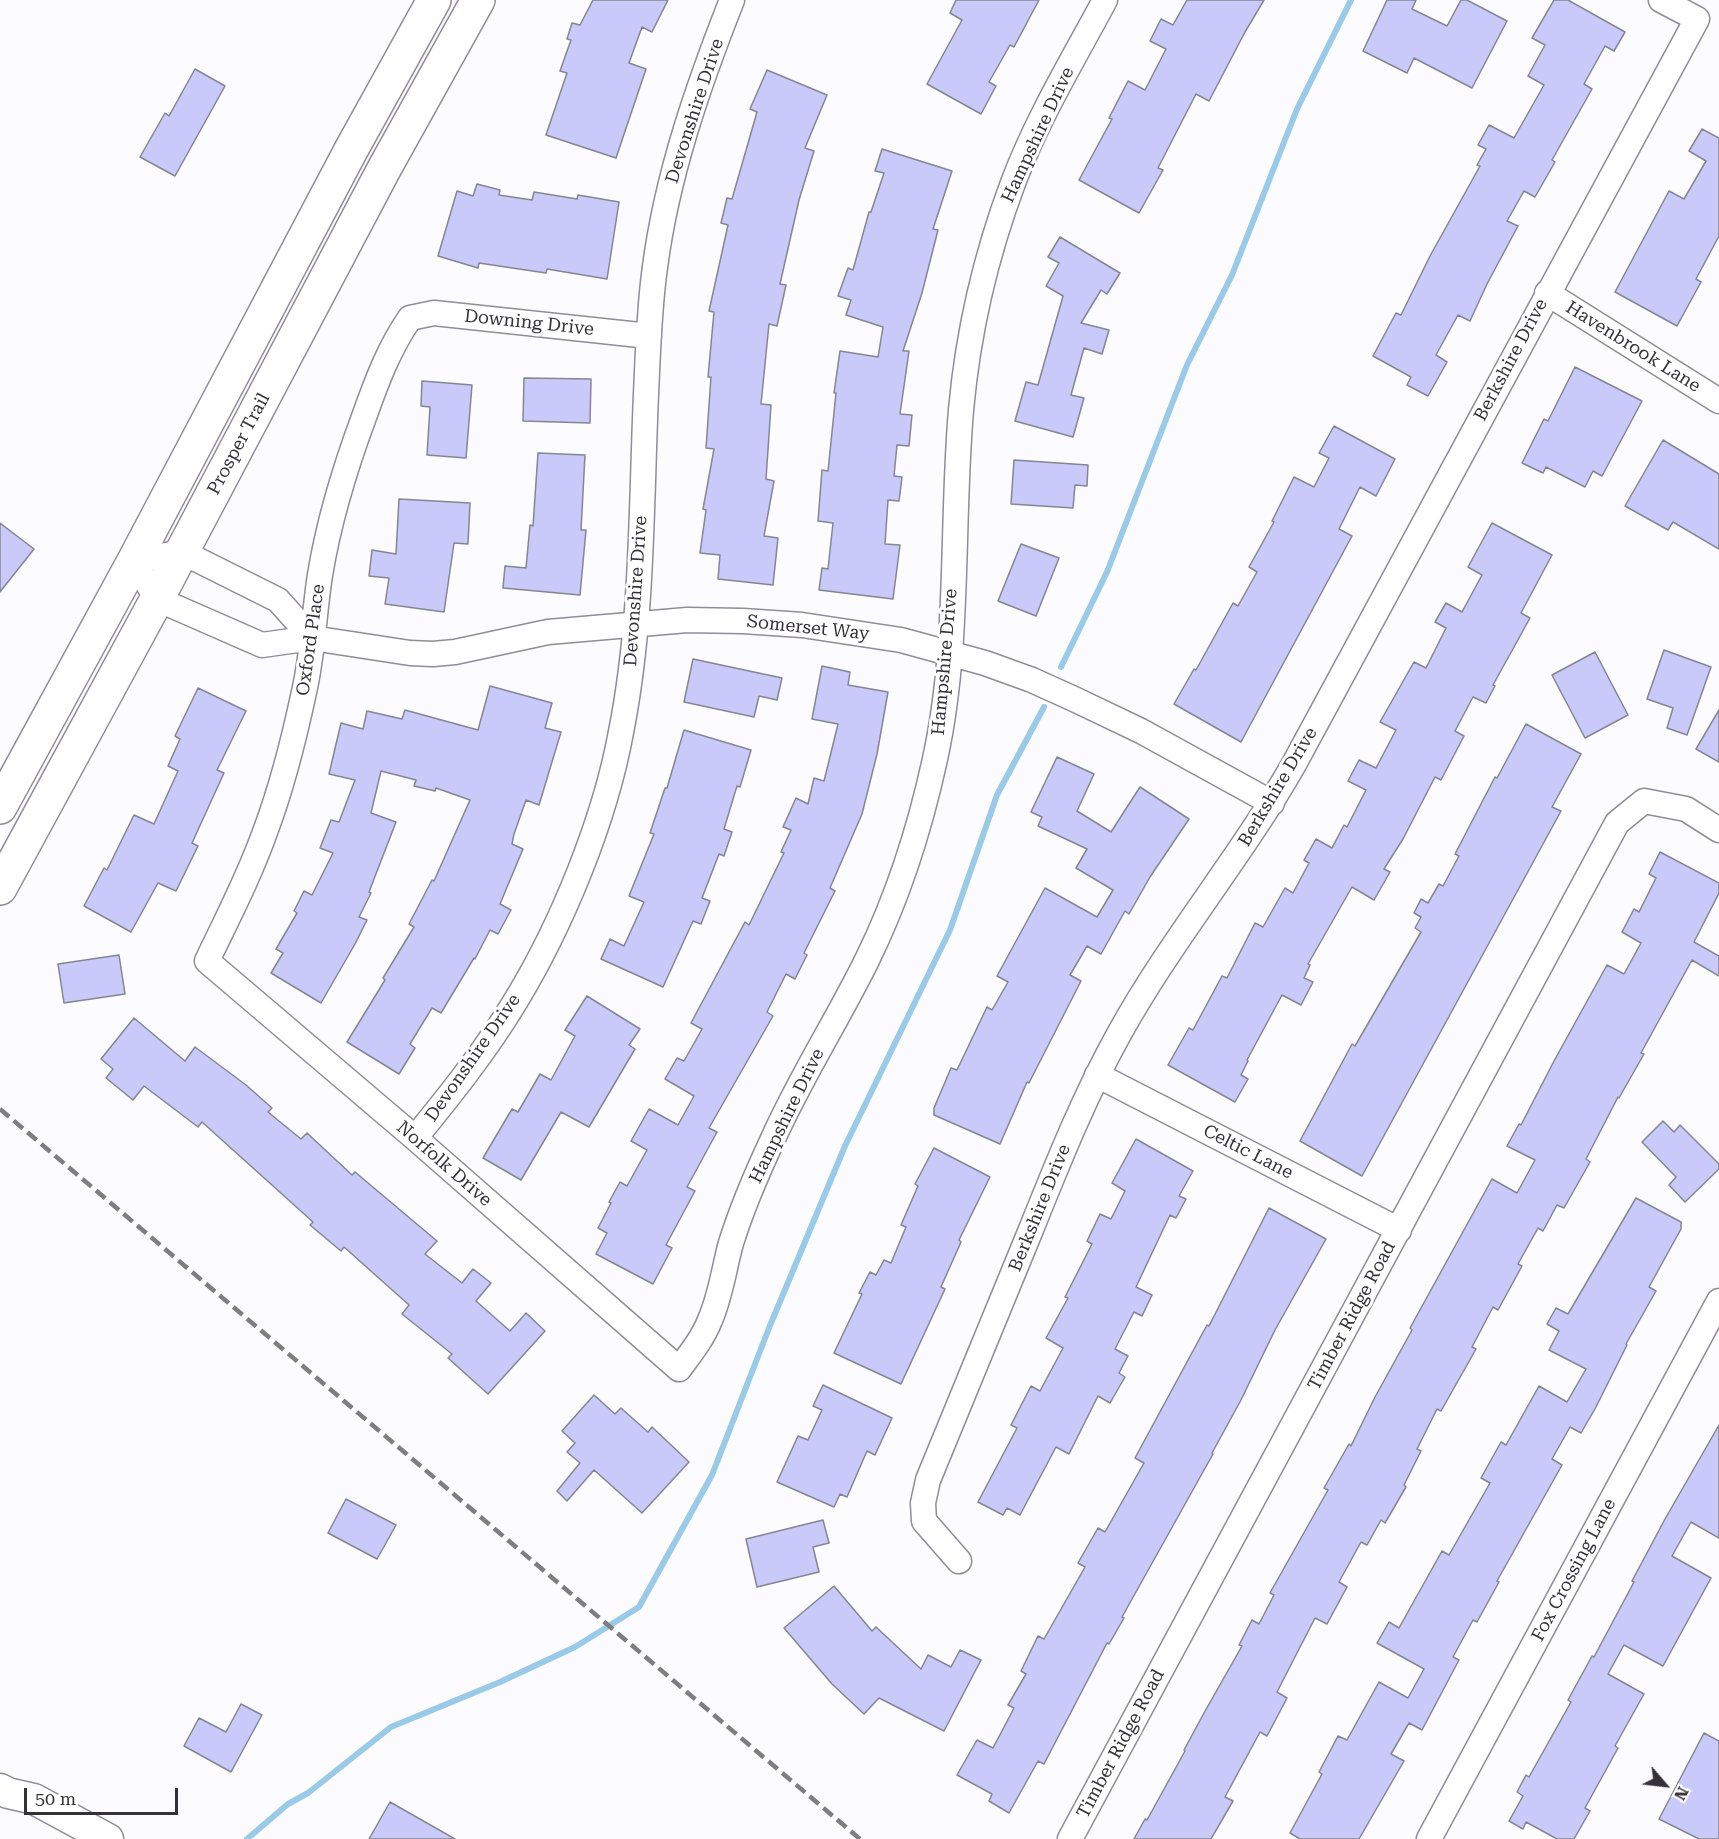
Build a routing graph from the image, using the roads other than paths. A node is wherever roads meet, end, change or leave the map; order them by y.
1 (434, 0) edge
2 (478, 0) edge
3 (732, 0) edge
4 (1105, 0) edge
5 (1661, 0) edge
6 (351, 150) junction
7 (384, 169) junction
8 (1547, 293) junction
9 (410, 318) joint
10 (649, 336) junction
11 (1719, 401) edge
12 (182, 552) junction
13 (134, 561) junction
14 (157, 599) junction
15 (636, 623) junction
16 (312, 638) junction
17 (950, 653) junction
18 (1272, 803) junction
19 (0, 807) edge
20 (1719, 830) edge
21 (0, 888) edge
22 (207, 961) joint
23 (1097, 1075) junction
24 (415, 1138) junction
25 (1399, 1230) junction
26 (1719, 1301) edge
27 (679, 1369) joint
28 (959, 1561) dead end
29 (0, 1770) edge
30 (0, 1789) edge
31 (34, 1799) junction
32 (108, 1839) edge
33 (1070, 1839) edge
34 (1429, 1839) edge

1 - 6 main road
2 - 7 main road, Prosper Trail
3 - 10 street, Devonshire Drive
4 - 17 street, Hampshire Drive
5 - 8 street, Berkshire Drive
6 - 7 main road
6 - 13 main road
7 - 12 main road, Prosper Trail
8 - 11 street, Havenbrook Lane
8 - 18 street, Berkshire Drive
9 - 10 street, Downing Drive
9 - 16 street, Oxford Place
10 - 15 street, Devonshire Drive
12 - 13 street
12 - 14 main road, Prosper Trail
12 - 16 street
13 - 14 street
13 - 19 main road
14 - 16 street, Somerset Way
14 - 21 main road, Prosper Trail
15 - 16 street, Somerset Way
15 - 17 street, Somerset Way
15 - 24 street, Devonshire Drive
16 - 22 street, Oxford Place
17 - 18 street, Somerset Way
17 - 27 street, Hampshire Drive
18 - 23 street, Berkshire Drive
20 - 25 street, Timber Ridge Road
22 - 24 street, Norfolk Drive
23 - 25 street, Celtic Lane
23 - 28 street, Berkshire Drive
24 - 27 street, Norfolk Drive
25 - 33 street, Timber Ridge Road
26 - 34 street, Fox Crossing Lane
29 - 31 street
30 - 31 street
31 - 32 street

